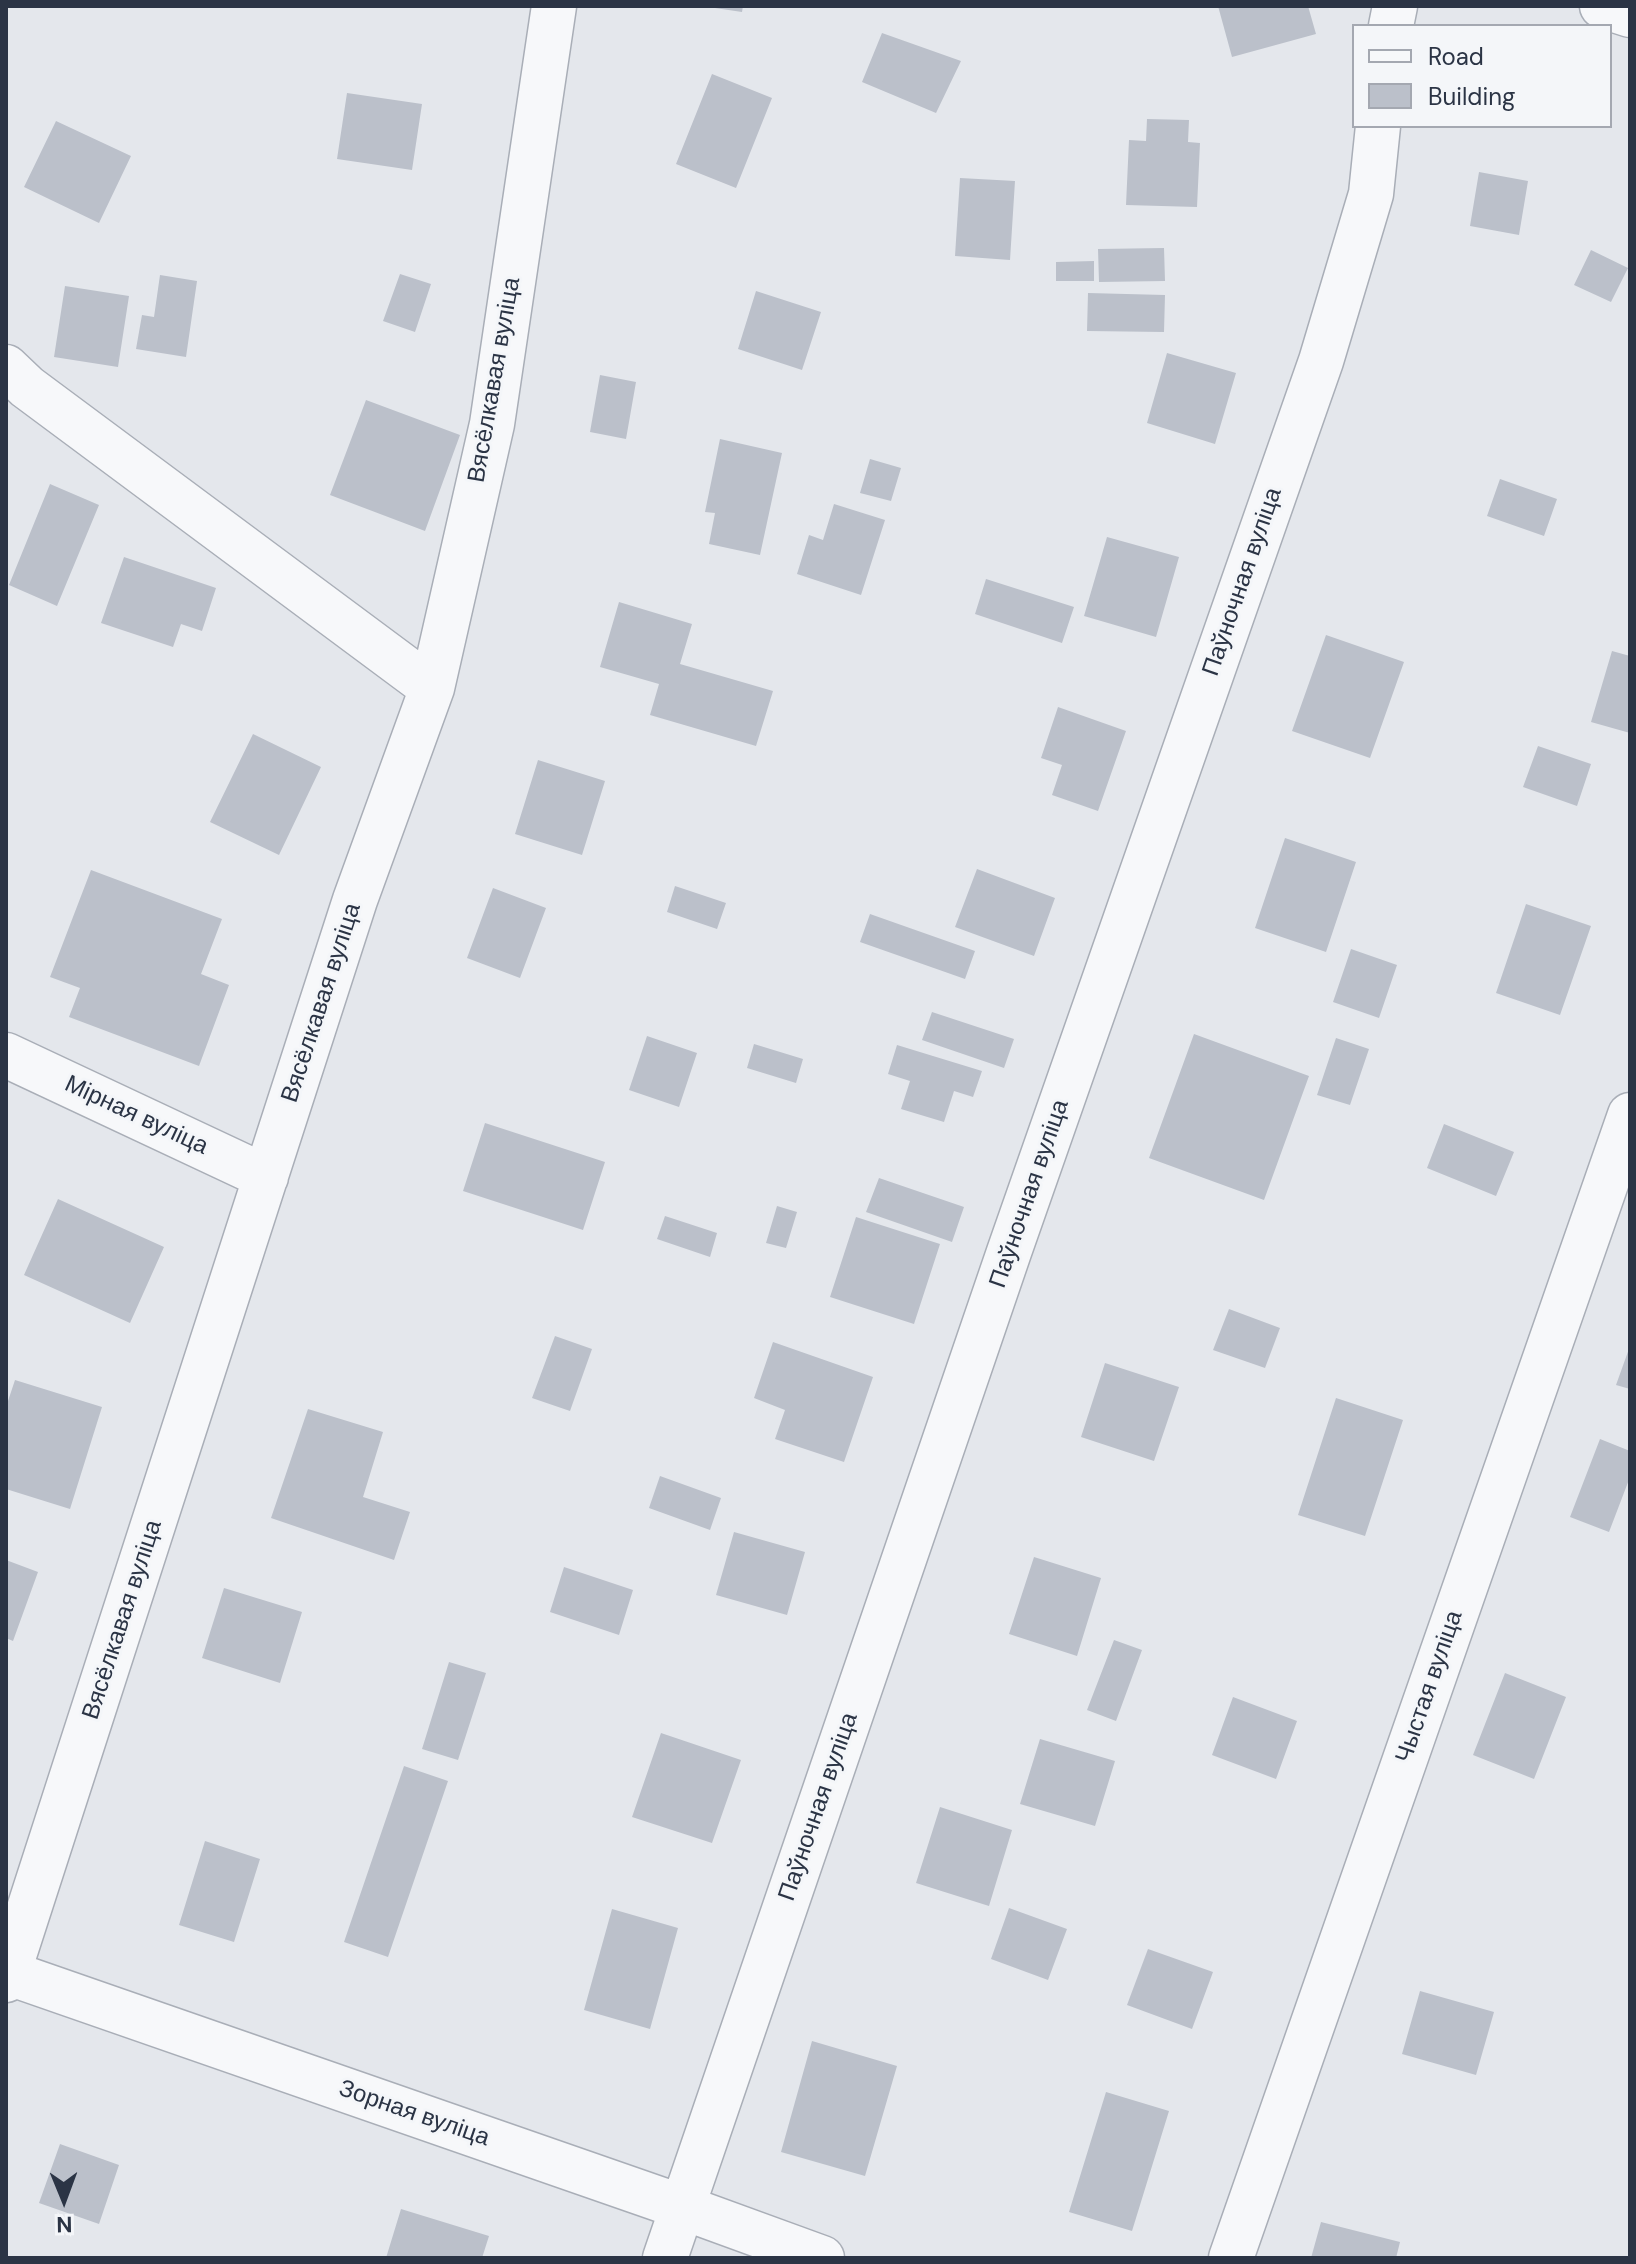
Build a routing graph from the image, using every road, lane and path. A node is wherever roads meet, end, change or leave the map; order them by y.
1 (554, 6) edge
2 (1602, 6) edge
3 (1630, 15) edge
4 (1378, 128) edge
5 (6, 367) edge
6 (432, 688) junction
7 (6, 1055) edge
8 (1630, 1115) edge
9 (266, 1177) junction
10 (7, 1975) edge
11 (682, 2207) junction
12 (665, 2258) edge
13 (822, 2258) edge
14 (1231, 2258) edge

1 - 6 street, Вясёлкавая вуліца
2 - 3 street
4 - 11 street, Паўночная вуліца
5 - 6 street
6 - 9 street, Вясёлкавая вуліца
7 - 9 street, Мірная вуліца
8 - 14 street, Чыстая вуліца
9 - 10 street, Вясёлкавая вуліца
10 - 11 street, Зорная вуліца
11 - 12 street, Паўночная вуліца
11 - 13 street, Зорная вуліца

